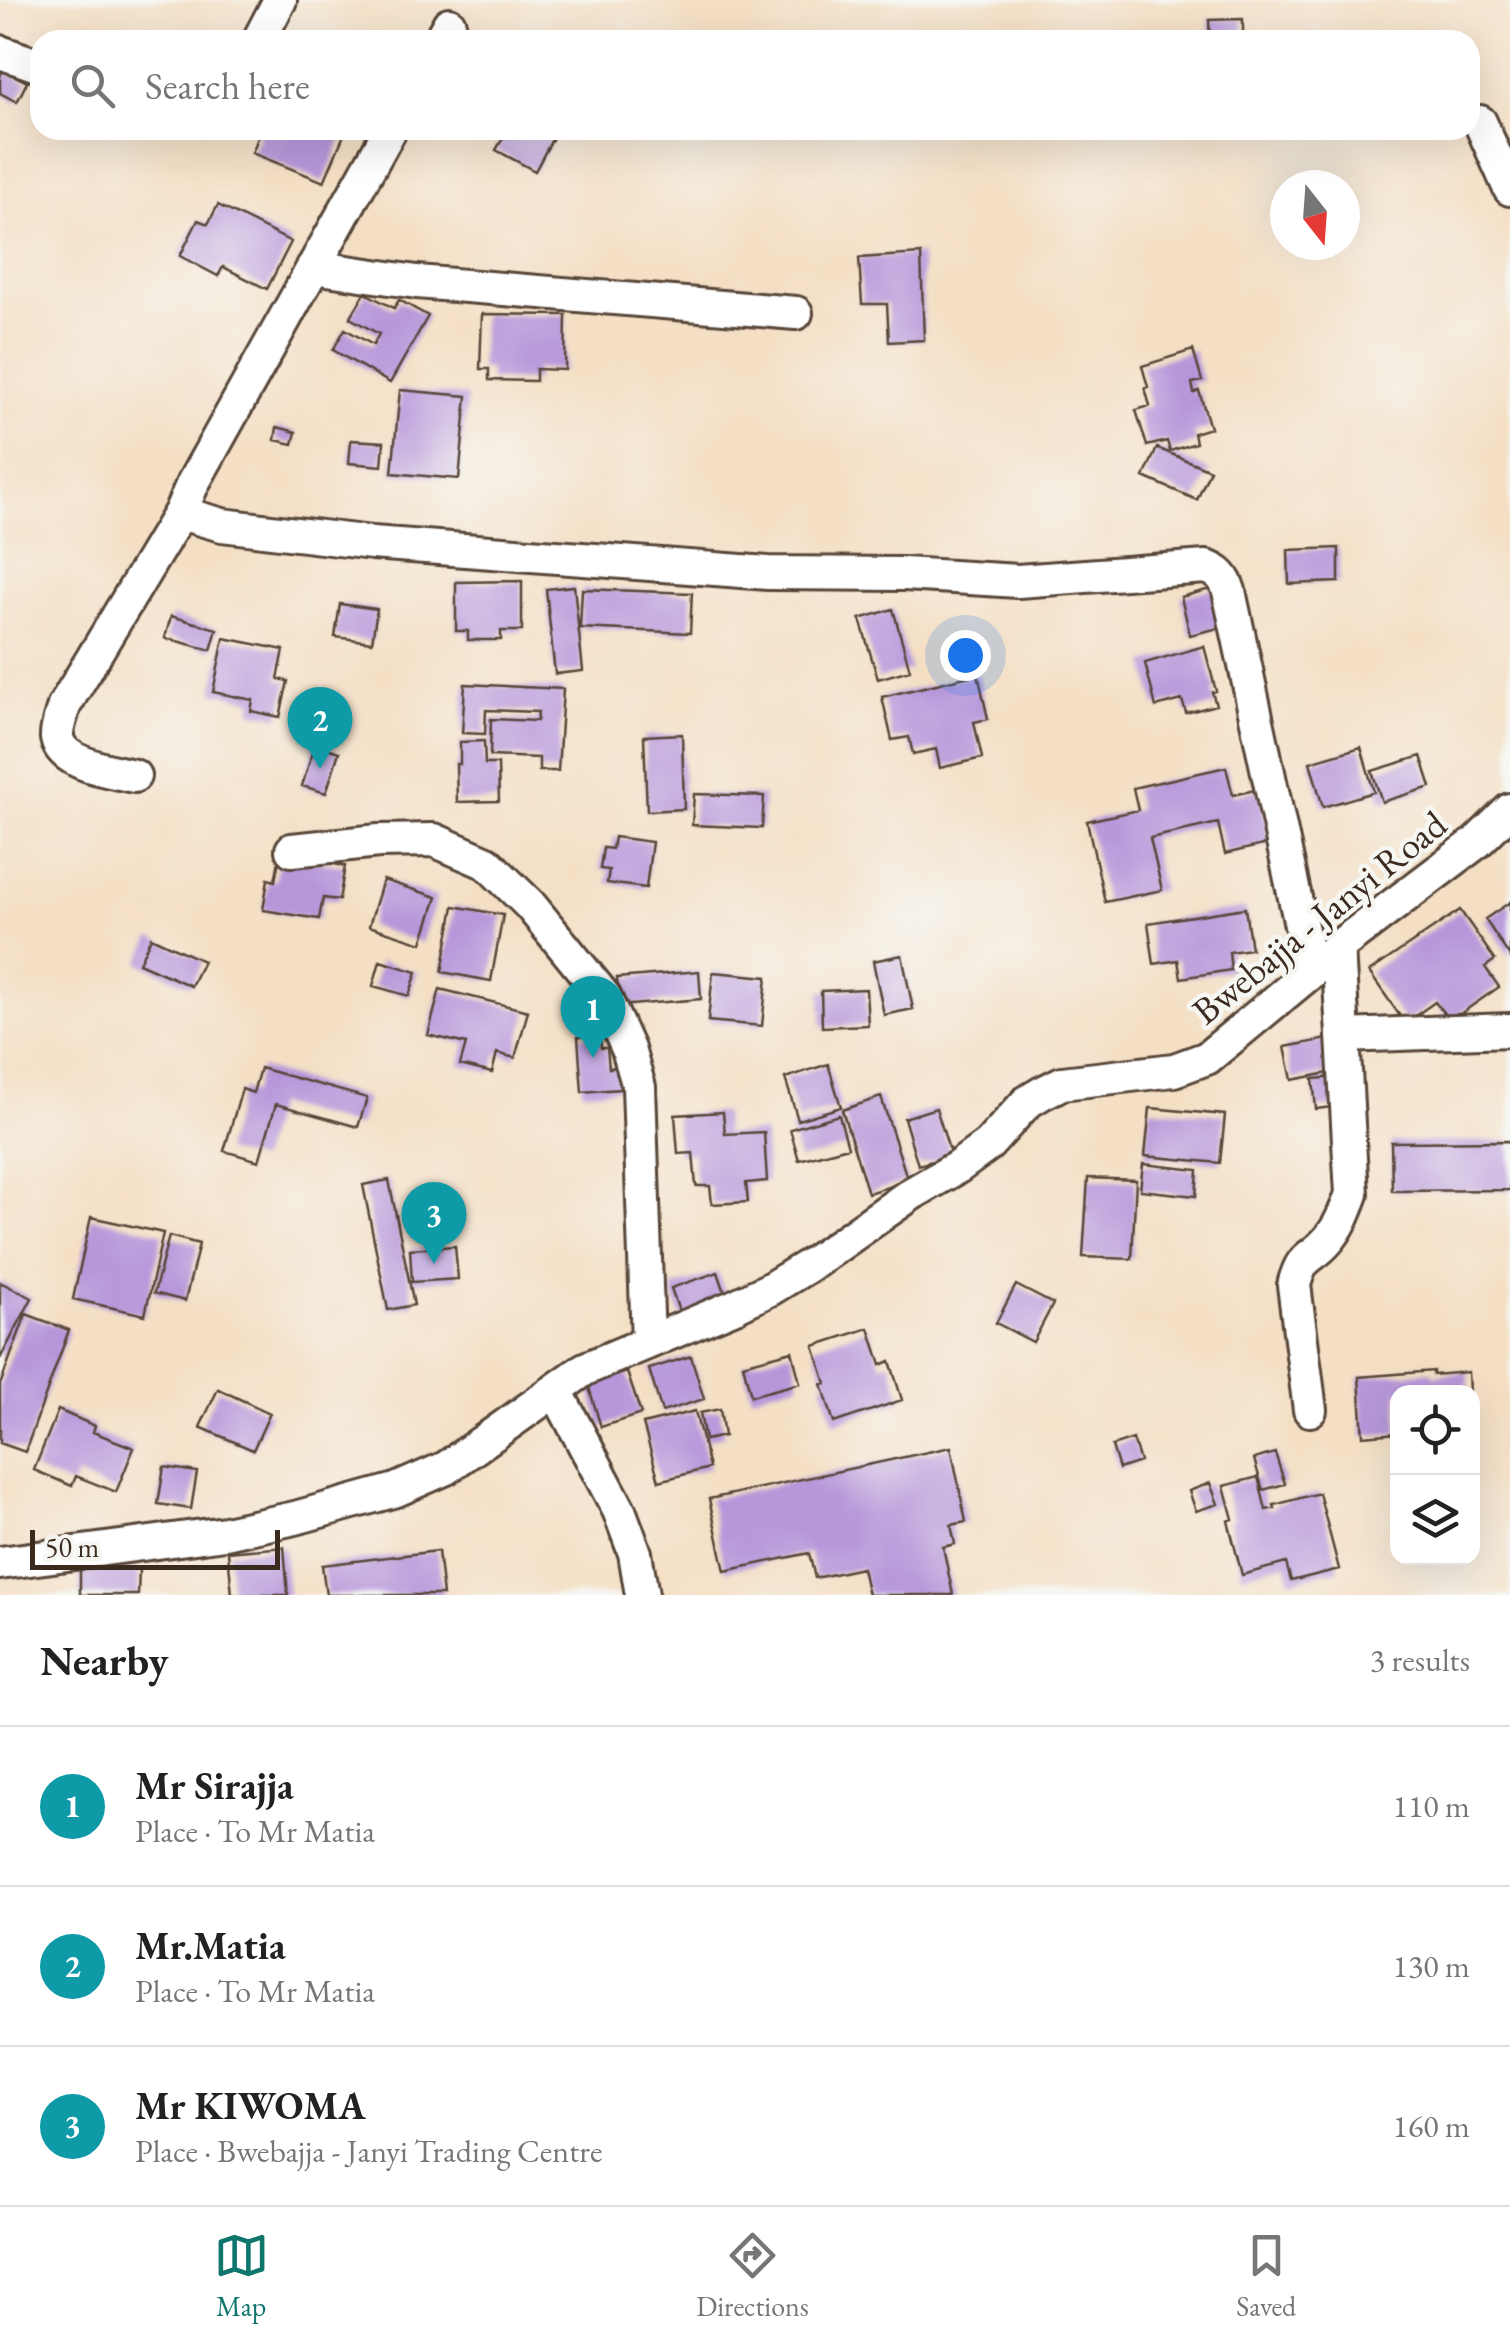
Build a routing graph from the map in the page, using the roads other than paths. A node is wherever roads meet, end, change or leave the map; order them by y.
1 (280, 0) edge
2 (264, 30) edge
3 (0, 52) edge
4 (30, 62) edge
5 (1480, 122) dead end
6 (384, 140) edge
7 (1510, 190) edge
8 (313, 267) junction
9 (796, 314) dead end
10 (180, 513) junction
11 (134, 776) dead end
12 (1510, 810) edge
13 (292, 850) dead end
14 (1338, 947) junction
15 (1311, 972) junction
16 (1510, 1030) edge
17 (1343, 1036) junction
18 (648, 1342) junction
19 (556, 1391) junction
20 (1310, 1410) dead end
21 (0, 1563) edge
22 (642, 1595) edge

1 - 2 street
3 - 4 street
5 - 7 street
6 - 8 street
8 - 9 street
8 - 10 street
10 - 11 street
10 - 15 street
12 - 14 street, Bwebajja - Janyi Road
13 - 18 street
14 - 15 street, Bwebajja - Janyi Road
14 - 17 street
15 - 18 street, Bwebajja - Janyi Road
16 - 17 street
17 - 20 street
18 - 19 street, Bwebajja - Janyi Road
19 - 21 street, Bwebajja - Janyi Road
19 - 22 street

